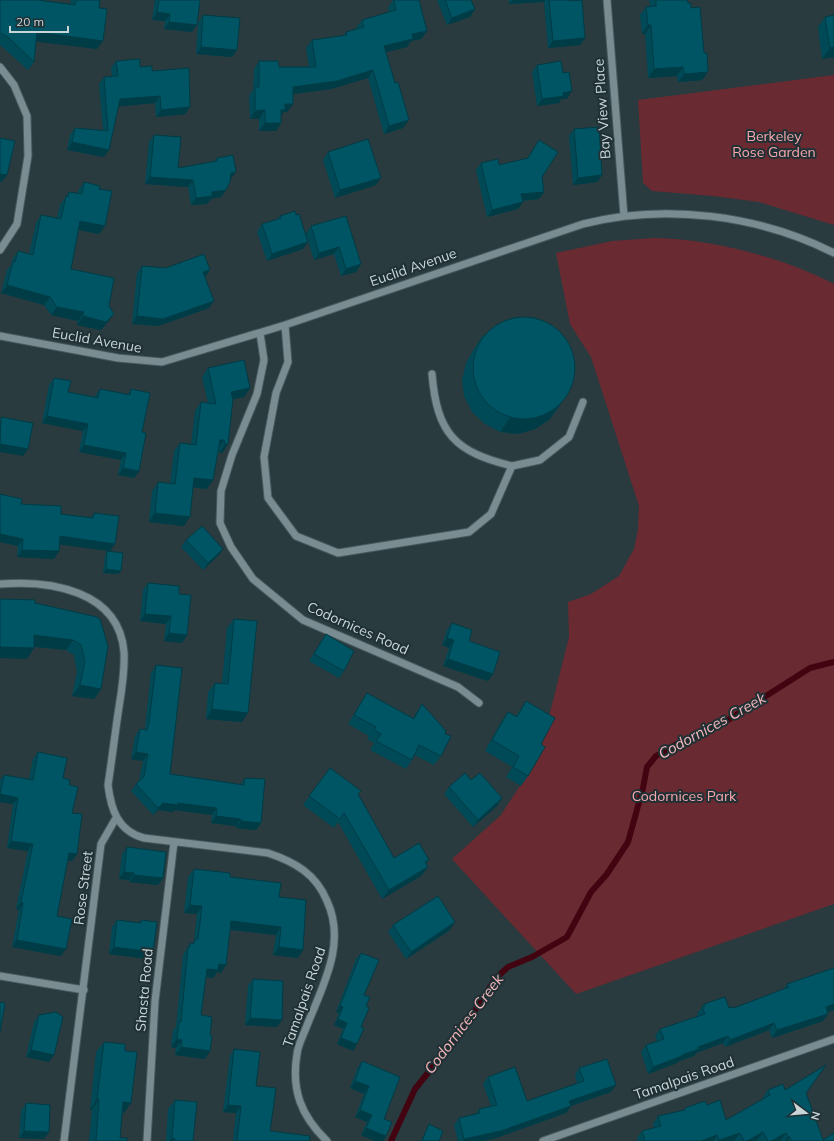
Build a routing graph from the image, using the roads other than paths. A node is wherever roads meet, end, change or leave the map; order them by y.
1 (607, 0) edge
2 (0, 67) edge
3 (624, 216) junction
4 (0, 250) edge
5 (834, 253) edge
6 (285, 325) junction
7 (260, 333) junction
8 (0, 336) edge
9 (432, 374) dead end
10 (583, 402) dead end
11 (512, 466) junction
12 (0, 584) edge
13 (479, 703) dead end
14 (116, 818) junction
15 (174, 842) junction
16 (0, 976) edge
17 (84, 990) junction
18 (834, 1039) edge
19 (64, 1141) edge
20 (147, 1141) edge
21 (327, 1141) edge
22 (543, 1141) edge

1 - 3 street, Bay View Place
2 - 4 street
3 - 5 street, Euclid Avenue
3 - 6 street, Euclid Avenue
6 - 7 street, Euclid Avenue
6 - 11 street
7 - 8 street, Euclid Avenue
7 - 13 street, Codornices Road
9 - 11 street
10 - 11 street
12 - 14 street
14 - 15 street, Tamalpais Road
14 - 17 street, Rose Street
15 - 20 street, Shasta Road
15 - 21 street, Tamalpais Road
16 - 17 street
17 - 19 street, Rose Street
18 - 22 street, Tamalpais Road

